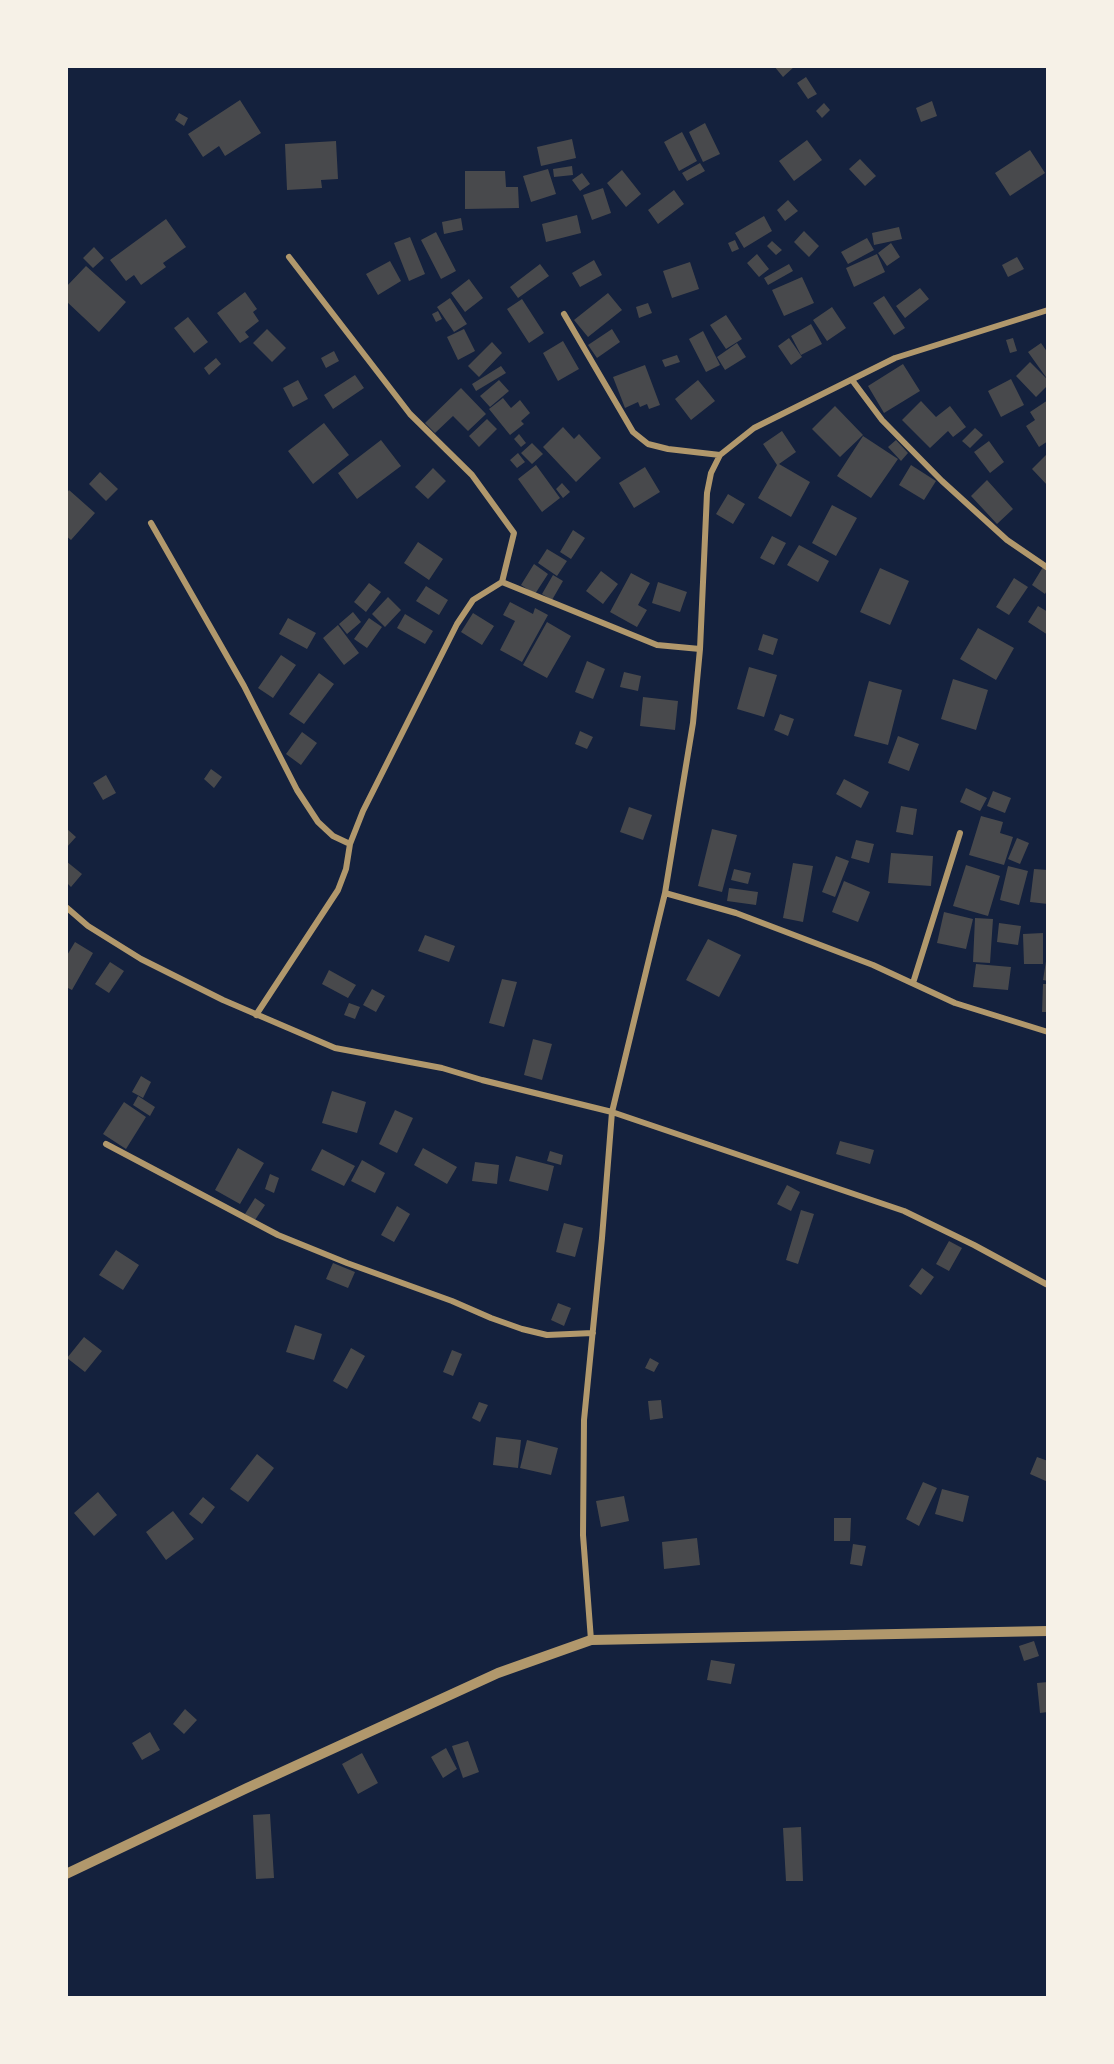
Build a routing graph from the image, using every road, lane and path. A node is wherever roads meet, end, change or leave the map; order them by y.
1 (289, 257) dead end
2 (1048, 310) edge
3 (564, 314) dead end
4 (852, 380) junction
5 (720, 455) junction
6 (151, 523) dead end
7 (1048, 568) edge
8 (502, 582) junction
9 (700, 649) junction
10 (960, 832) dead end
11 (350, 844) junction
12 (665, 893) junction
13 (66, 907) edge
14 (913, 983) junction
15 (256, 1015) junction
16 (1048, 1032) edge
17 (612, 1112) junction
18 (106, 1144) dead end
19 (1046, 1284) dead end
20 (593, 1333) junction
21 (1048, 1631) edge
22 (591, 1640) junction
23 (66, 1874) edge

1 - 8 street
2 - 4 street
3 - 5 street
4 - 5 street
4 - 7 street
5 - 9 street
6 - 11 street
8 - 9 street
8 - 11 street
9 - 12 street
10 - 14 street
11 - 15 street
12 - 14 street
12 - 17 street
13 - 15 street
14 - 16 street
15 - 17 street
17 - 19 street
17 - 20 street
18 - 20 street
20 - 22 street
21 - 22 street
22 - 23 street

